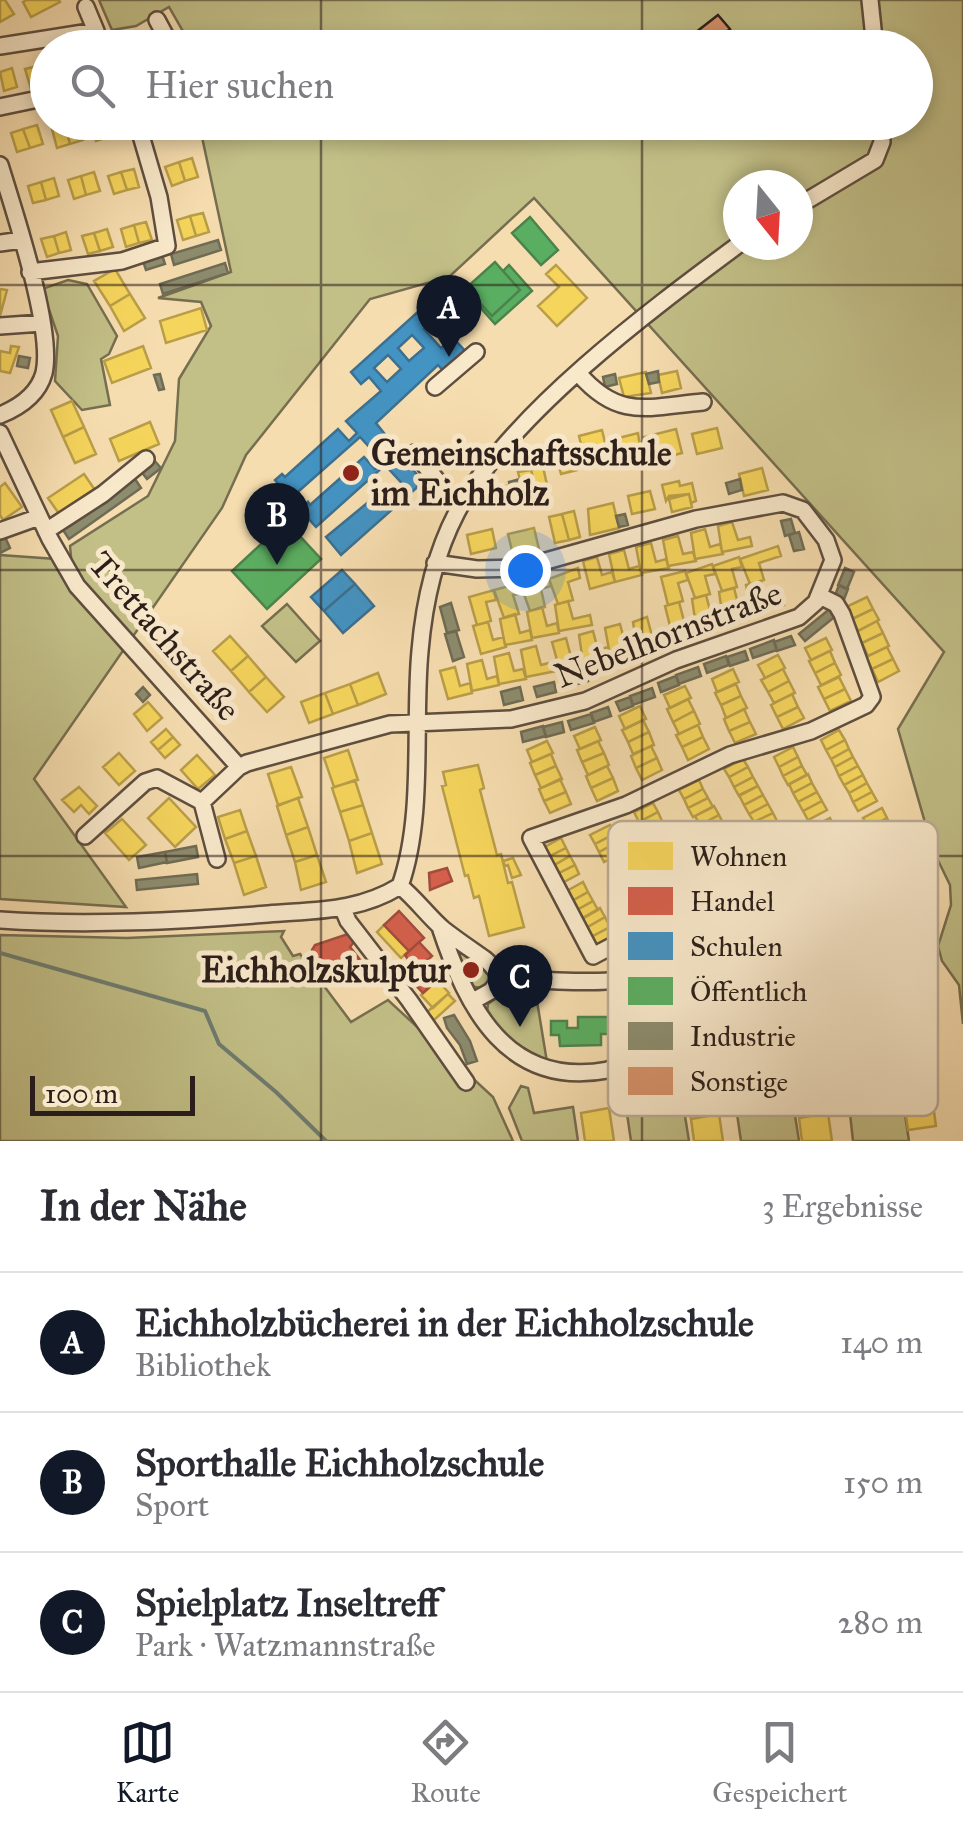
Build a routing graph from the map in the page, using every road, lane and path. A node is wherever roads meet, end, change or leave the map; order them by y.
1 (870, 0) edge
2 (86, 7) dead end
3 (157, 20) dead end
4 (96, 30) edge
5 (162, 30) edge
6 (873, 30) edge
7 (30, 41) edge
8 (0, 46) edge
9 (30, 101) edge
10 (0, 107) edge
11 (142, 140) edge
12 (882, 140) edge
13 (0, 165) edge
14 (813, 197) edge
15 (22, 240) junction
16 (0, 243) edge
17 (723, 256) edge
18 (30, 272) junction
19 (42, 322) junction
20 (0, 326) edge
21 (476, 352) dead end
22 (579, 374) junction
23 (435, 387) dead end
24 (703, 402) dead end
25 (0, 415) edge
26 (0, 432) edge
27 (415, 453) dead end
28 (146, 459) dead end
29 (459, 508) junction
30 (42, 524) junction
31 (0, 531) edge
32 (435, 563) junction
33 (820, 596) junction
34 (415, 724) junction
35 (239, 767) junction
36 (202, 802) junction
37 (85, 836) dead end
38 (217, 860) dead end
39 (400, 886) junction
40 (344, 909) junction
41 (0, 920) edge
42 (440, 926) junction
43 (608, 948) edge
44 (503, 976) junction
45 (608, 982) edge
46 (473, 1001) junction
47 (608, 1070) edge
48 (466, 1082) dead end

1 - 6 street
2 - 4 street
3 - 5 street
7 - 8 street
9 - 10 street
11 - 18 street
12 - 14 street
13 - 15 street
15 - 16 street
15 - 18 street
17 - 22 street
18 - 19 street
19 - 20 street
19 - 25 street
21 - 23 street
22 - 24 street
22 - 29 street
26 - 30 street, Trettachstraße
27 - 29 street
28 - 30 street
29 - 32 street
30 - 31 street
30 - 35 street, Trettachstraße
32 - 33 street, Nebelhornstraße
32 - 34 street
33 - 34 street, Nebelhornstraße
33 - 43 street
34 - 35 street, Nebelhornstraße
34 - 39 street
35 - 36 street
36 - 37 street
36 - 38 street
39 - 40 street
39 - 42 street
40 - 41 street
40 - 48 street
42 - 44 street
42 - 46 street
44 - 45 street
44 - 46 street
46 - 47 street

